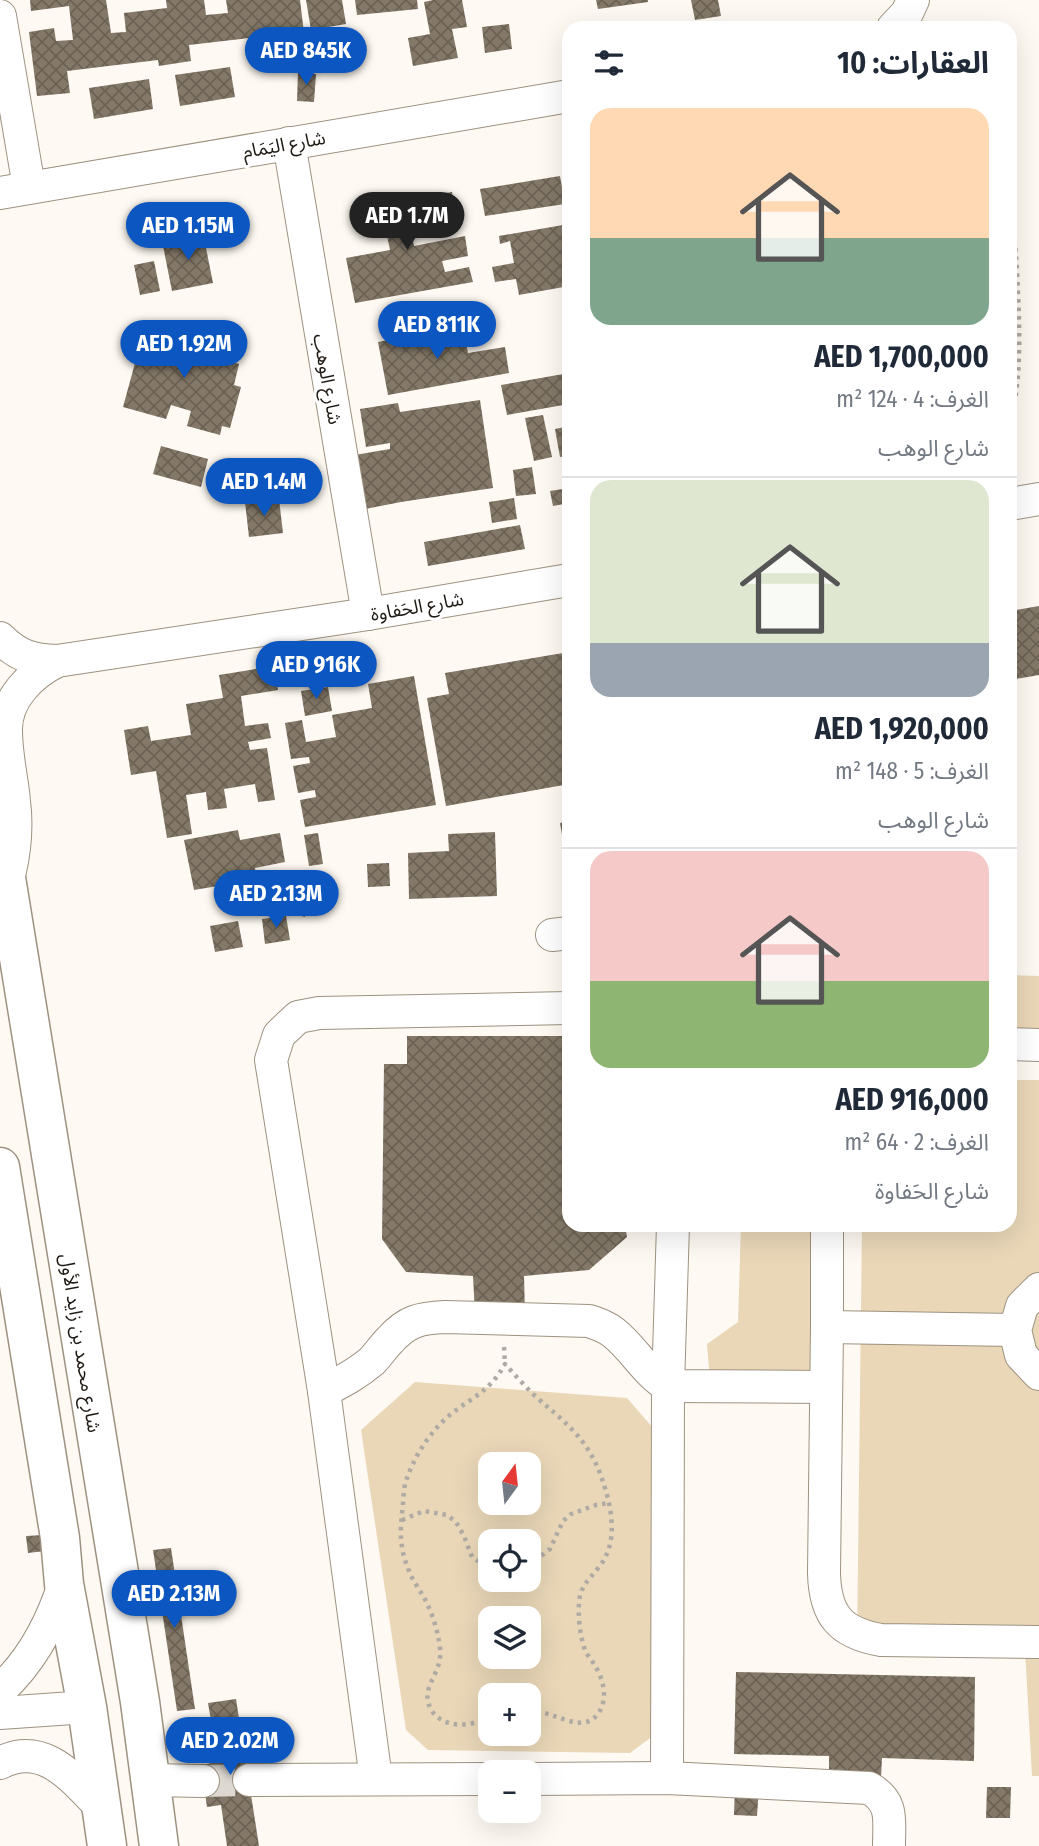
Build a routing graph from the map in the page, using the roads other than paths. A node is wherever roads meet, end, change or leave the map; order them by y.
1 (913, 0) edge
2 (0, 16) edge
3 (900, 21) edge
4 (562, 97) edge
5 (289, 143) junction
6 (15, 190) edge
7 (1039, 499) edge
8 (1017, 503) edge
9 (562, 581) edge
10 (368, 614) junction
11 (0, 638) edge
12 (57, 661) junction
13 (0, 841) edge
14 (7, 885) junction
15 (562, 1008) edge
16 (1017, 1044) edge
17 (1039, 1045) edge
18 (0, 1167) edge
19 (673, 1232) edge
20 (827, 1232) edge
21 (1039, 1289) edge
22 (827, 1327) junction
23 (1015, 1330) junction
24 (1039, 1374) edge
25 (668, 1386) junction
26 (826, 1387) junction
27 (324, 1391) junction
28 (64, 1584) junction
29 (1039, 1642) edge
30 (0, 1690) edge
31 (87, 1707) junction
32 (0, 1713) edge
33 (0, 1763) edge
34 (667, 1778) junction
35 (376, 1779) junction
36 (478, 1779) edge
37 (541, 1779) edge
38 (150, 1780) junction
39 (249, 1780) tunnel mouth
40 (203, 1781) tunnel mouth
41 (101, 1807) junction
42 (107, 1846) edge
43 (134, 1846) edge
44 (159, 1846) edge
45 (889, 1846) edge

1 - 3 street
2 - 6 street
4 - 5 street, شارع اليَمَام
5 - 6 street, شارع اليَمَام
5 - 10 street, شارع الوهب
7 - 8 street
9 - 10 street, شارع الحَفاوة
10 - 12 street, شارع الحَفاوة
11 - 12 street, شارع الحَفاوة
12 - 14 street, شارع الحَفاوة
13 - 14 main road, شارع محمد بن زايد الأول
14 - 38 main road, شارع محمد بن زايد الأول
15 - 27 street
16 - 17 street
18 - 28 main road
19 - 25 street
20 - 22 street
21 - 23 street
22 - 23 street
22 - 26 street
23 - 24 street
25 - 26 street
25 - 27 street
25 - 34 street
26 - 29 street
27 - 35 street
28 - 30 street
28 - 31 main road
31 - 32 street
31 - 41 main road
31 - 43 main road
33 - 41 street
34 - 37 street
34 - 45 street
35 - 36 street
35 - 39 street
38 - 40 street
38 - 44 main road, شارع محمد بن زايد الأول
41 - 42 main road

